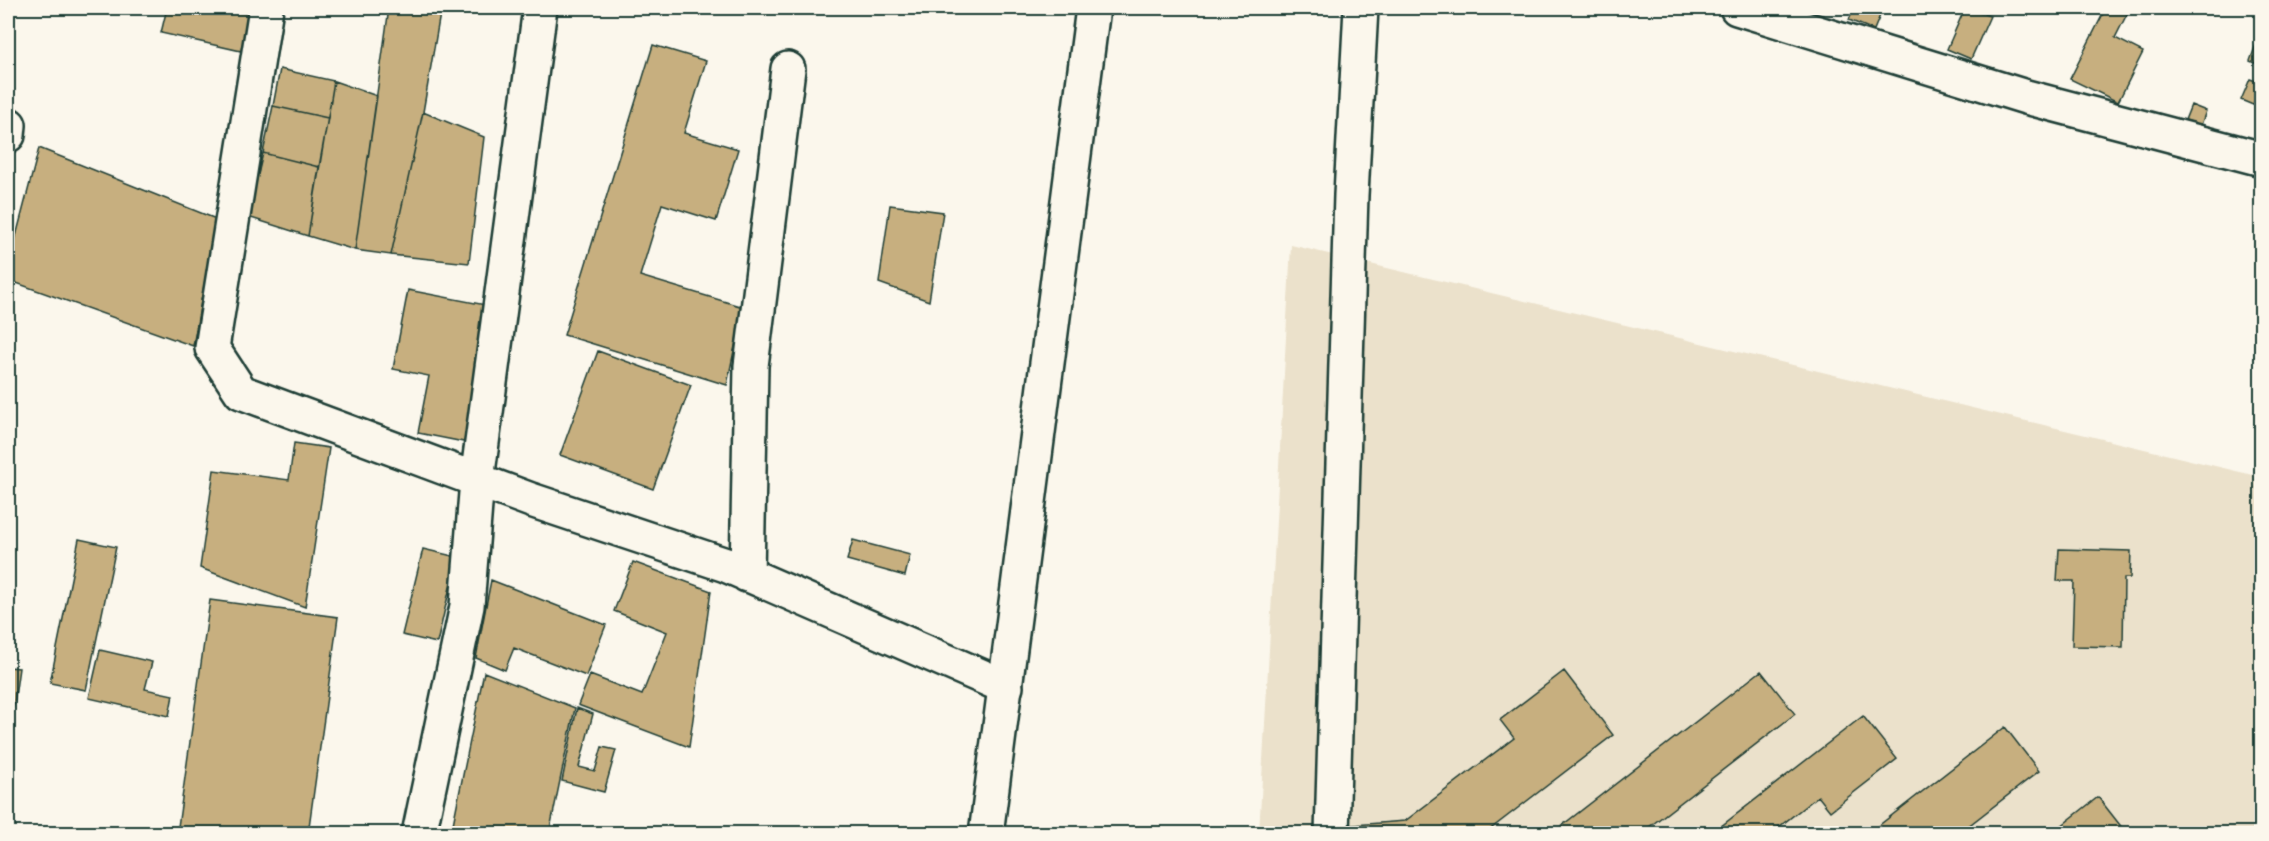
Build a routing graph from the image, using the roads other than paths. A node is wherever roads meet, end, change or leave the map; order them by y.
1 (266, 8) edge
2 (540, 8) edge
3 (1093, 8) edge
4 (1360, 8) edge
5 (1737, 8) edge
6 (788, 69) dead end
7 (2262, 159) edge
8 (477, 480) junction
9 (747, 575) junction
10 (1006, 687) junction
11 (419, 834) edge
12 (986, 834) edge
13 (1332, 834) edge

1 - 8 street
2 - 8 street
3 - 10 street
4 - 13 street
5 - 7 street
6 - 9 street
8 - 9 street
8 - 11 street
9 - 10 street
10 - 12 street

